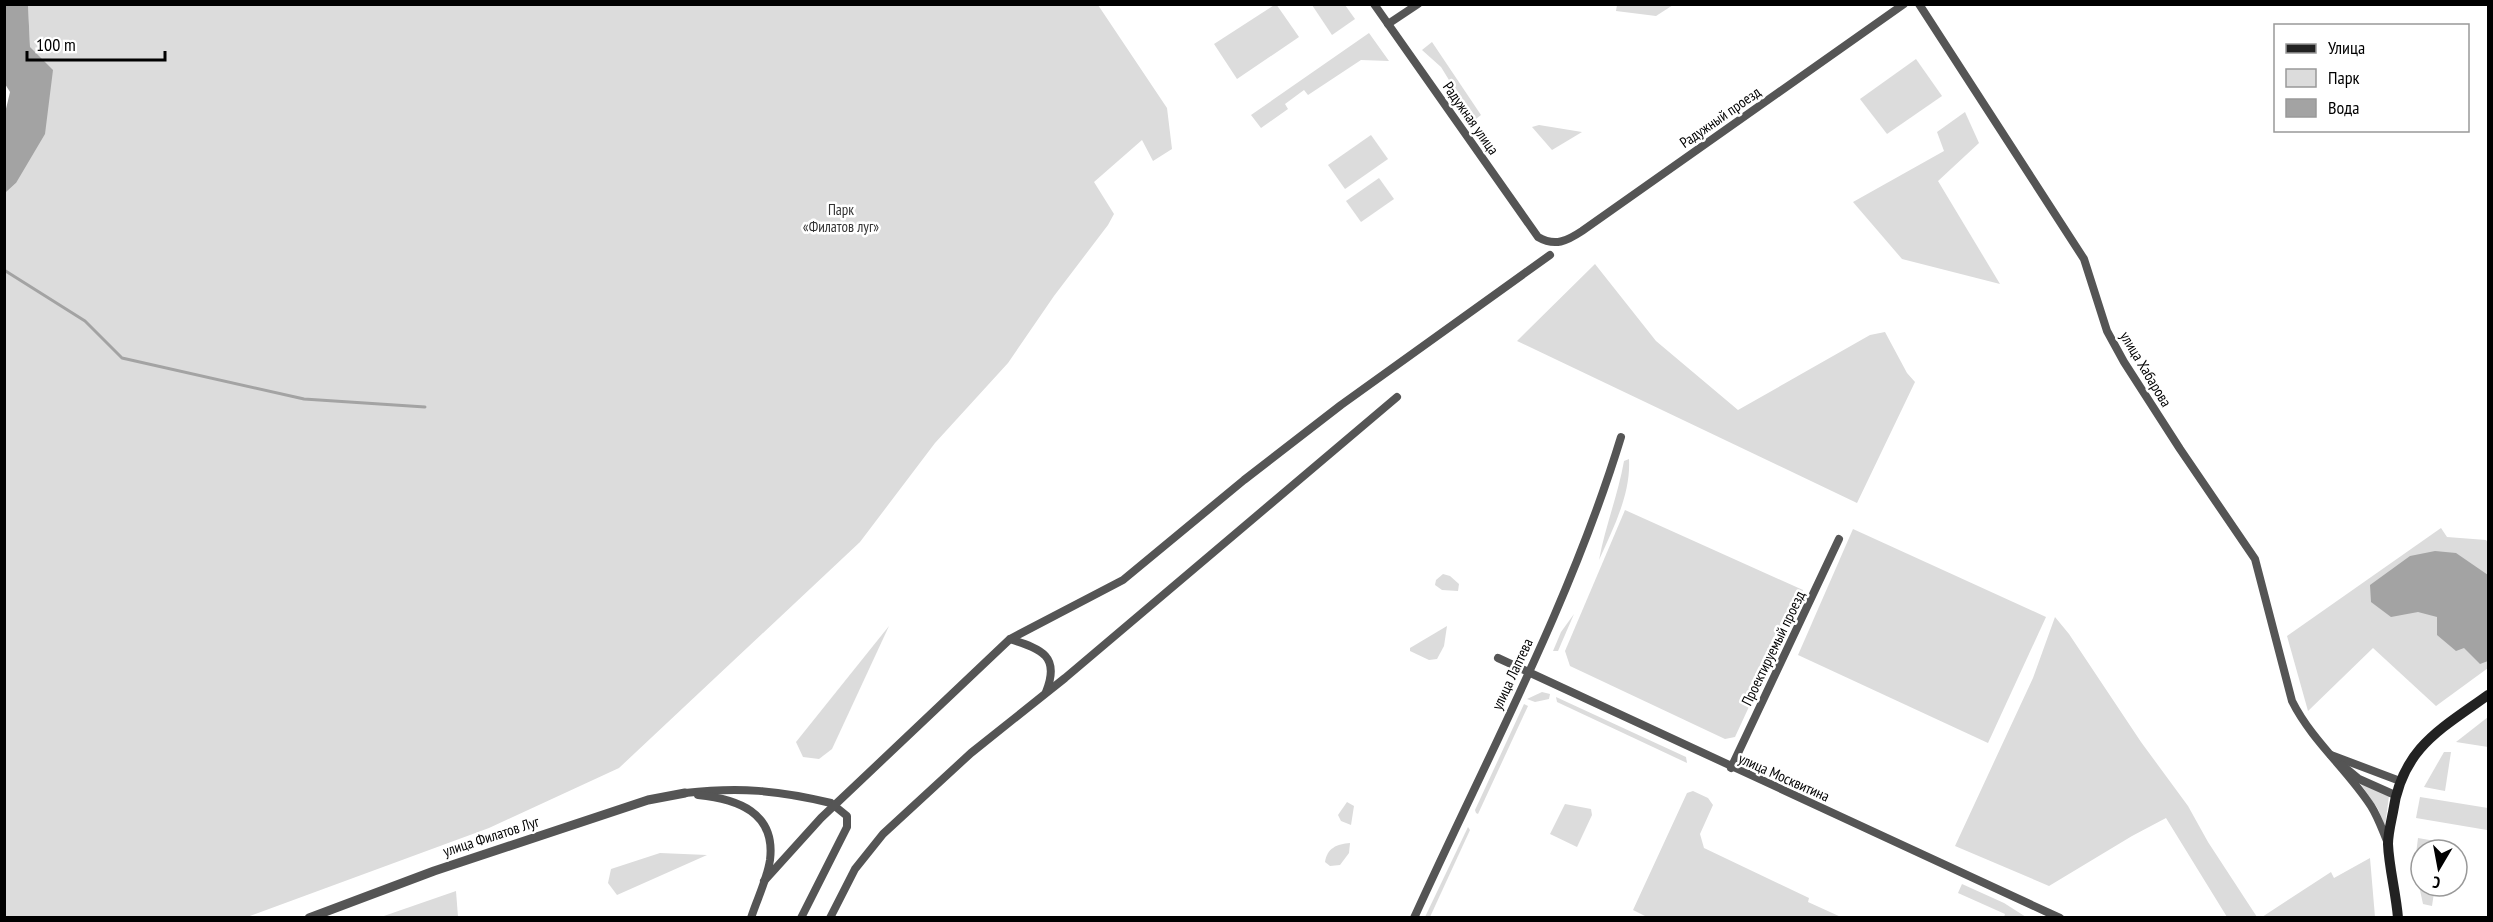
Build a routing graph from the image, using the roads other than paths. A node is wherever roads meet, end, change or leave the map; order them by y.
1 (1374, 4) edge
2 (1418, 4) edge
3 (1904, 4) edge
4 (1919, 4) edge
5 (1388, 24) junction
6 (1549, 242) joint
7 (1550, 255) dead end
8 (1397, 397) dead end
9 (1621, 437) dead end
10 (1839, 539) dead end
11 (1010, 639) junction
12 (1498, 658) dead end
13 (1529, 674) junction
14 (1045, 694) junction
15 (2488, 695) edge
16 (2329, 754) junction
17 (1731, 768) junction
18 (2400, 781) junction
19 (685, 793) junction
20 (2395, 795) junction
21 (2388, 843) junction
22 (764, 881) junction
23 (309, 918) edge
24 (751, 918) edge
25 (801, 918) edge
26 (830, 918) edge
27 (1414, 918) edge
28 (2060, 918) edge
29 (2397, 918) edge

1 - 5 street, Радужная улица
2 - 5 street
3 - 6 street, Радужный проезд
4 - 16 street, улица Хабарова
5 - 6 street, Радужная улица
7 - 11 street
8 - 14 street
9 - 13 street, улица Лаптева
10 - 17 street, Проектируемый проезд
11 - 14 street
11 - 22 street
12 - 13 street, улица Москвитина
13 - 17 street, улица Москвитина
13 - 27 street, улица Лаптева
14 - 26 street
15 - 18 main road
16 - 18 street
16 - 20 street, улица Хабарова
16 - 21 street, улица Хабарова
17 - 28 street, улица Москвитина
18 - 20 main road
19 - 22 street, улица Филатов Луг
19 - 23 street, улица Филатов Луг
19 - 25 street, улица Филатов Луг
20 - 21 main road
21 - 29 main road
22 - 24 street, улица Филатов Луг

